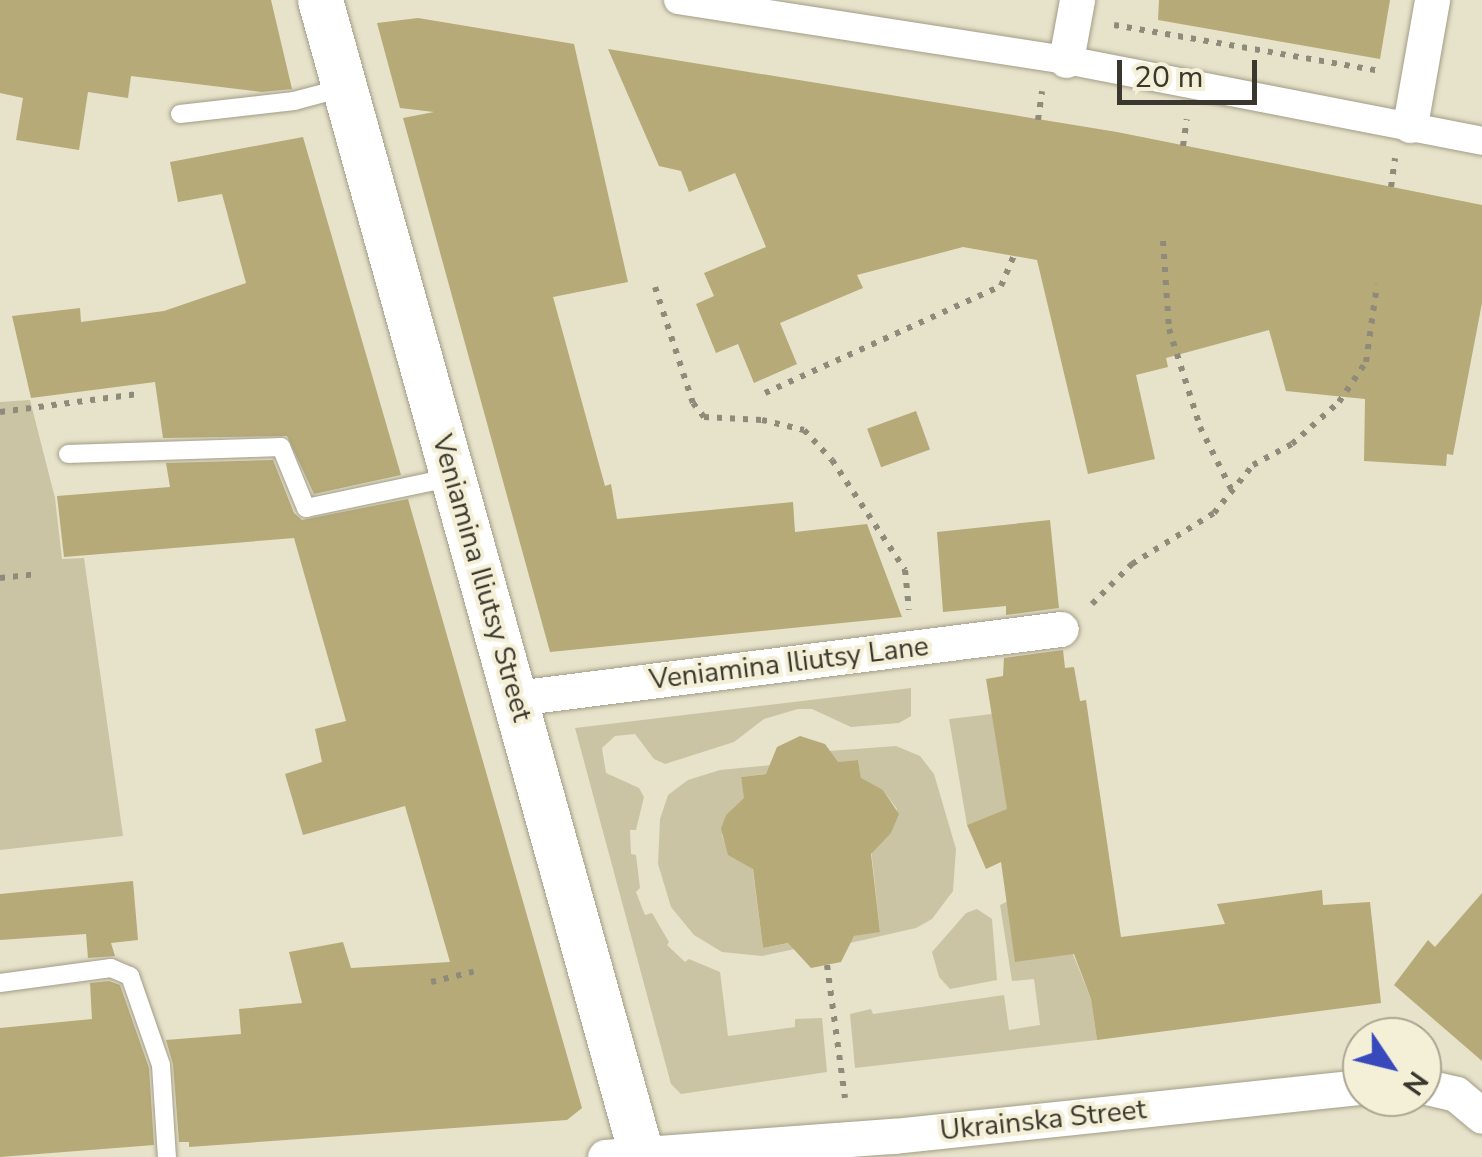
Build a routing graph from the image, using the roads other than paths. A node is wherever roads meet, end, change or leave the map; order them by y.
1 (320, 0) edge
2 (678, 0) edge
3 (1077, 0) edge
4 (1432, 0) edge
5 (1066, 60) junction
6 (343, 88) junction
7 (180, 114) dead end
8 (1410, 125) junction
9 (1482, 141) edge
10 (68, 454) dead end
11 (453, 477) junction
12 (1062, 629) road end
13 (516, 698) junction
14 (0, 982) edge
15 (1342, 1089) edge
16 (1442, 1091) edge
17 (1482, 1116) edge
18 (902, 1146) edge
19 (629, 1156) edge
20 (167, 1157) edge

1 - 6 street, Veniamina Iliutsy Street
2 - 5 street
3 - 5 street
4 - 8 street
5 - 8 street
6 - 7 lane
6 - 11 street, Veniamina Iliutsy Street
8 - 9 street
10 - 11 lane
11 - 13 street, Veniamina Iliutsy Street
12 - 13 street, Veniamina Iliutsy Lane
13 - 19 street, Veniamina Iliutsy Street
14 - 20 lane
15 - 18 street, Ukrainska Street
16 - 17 street
18 - 19 street, Ukrainska Street

